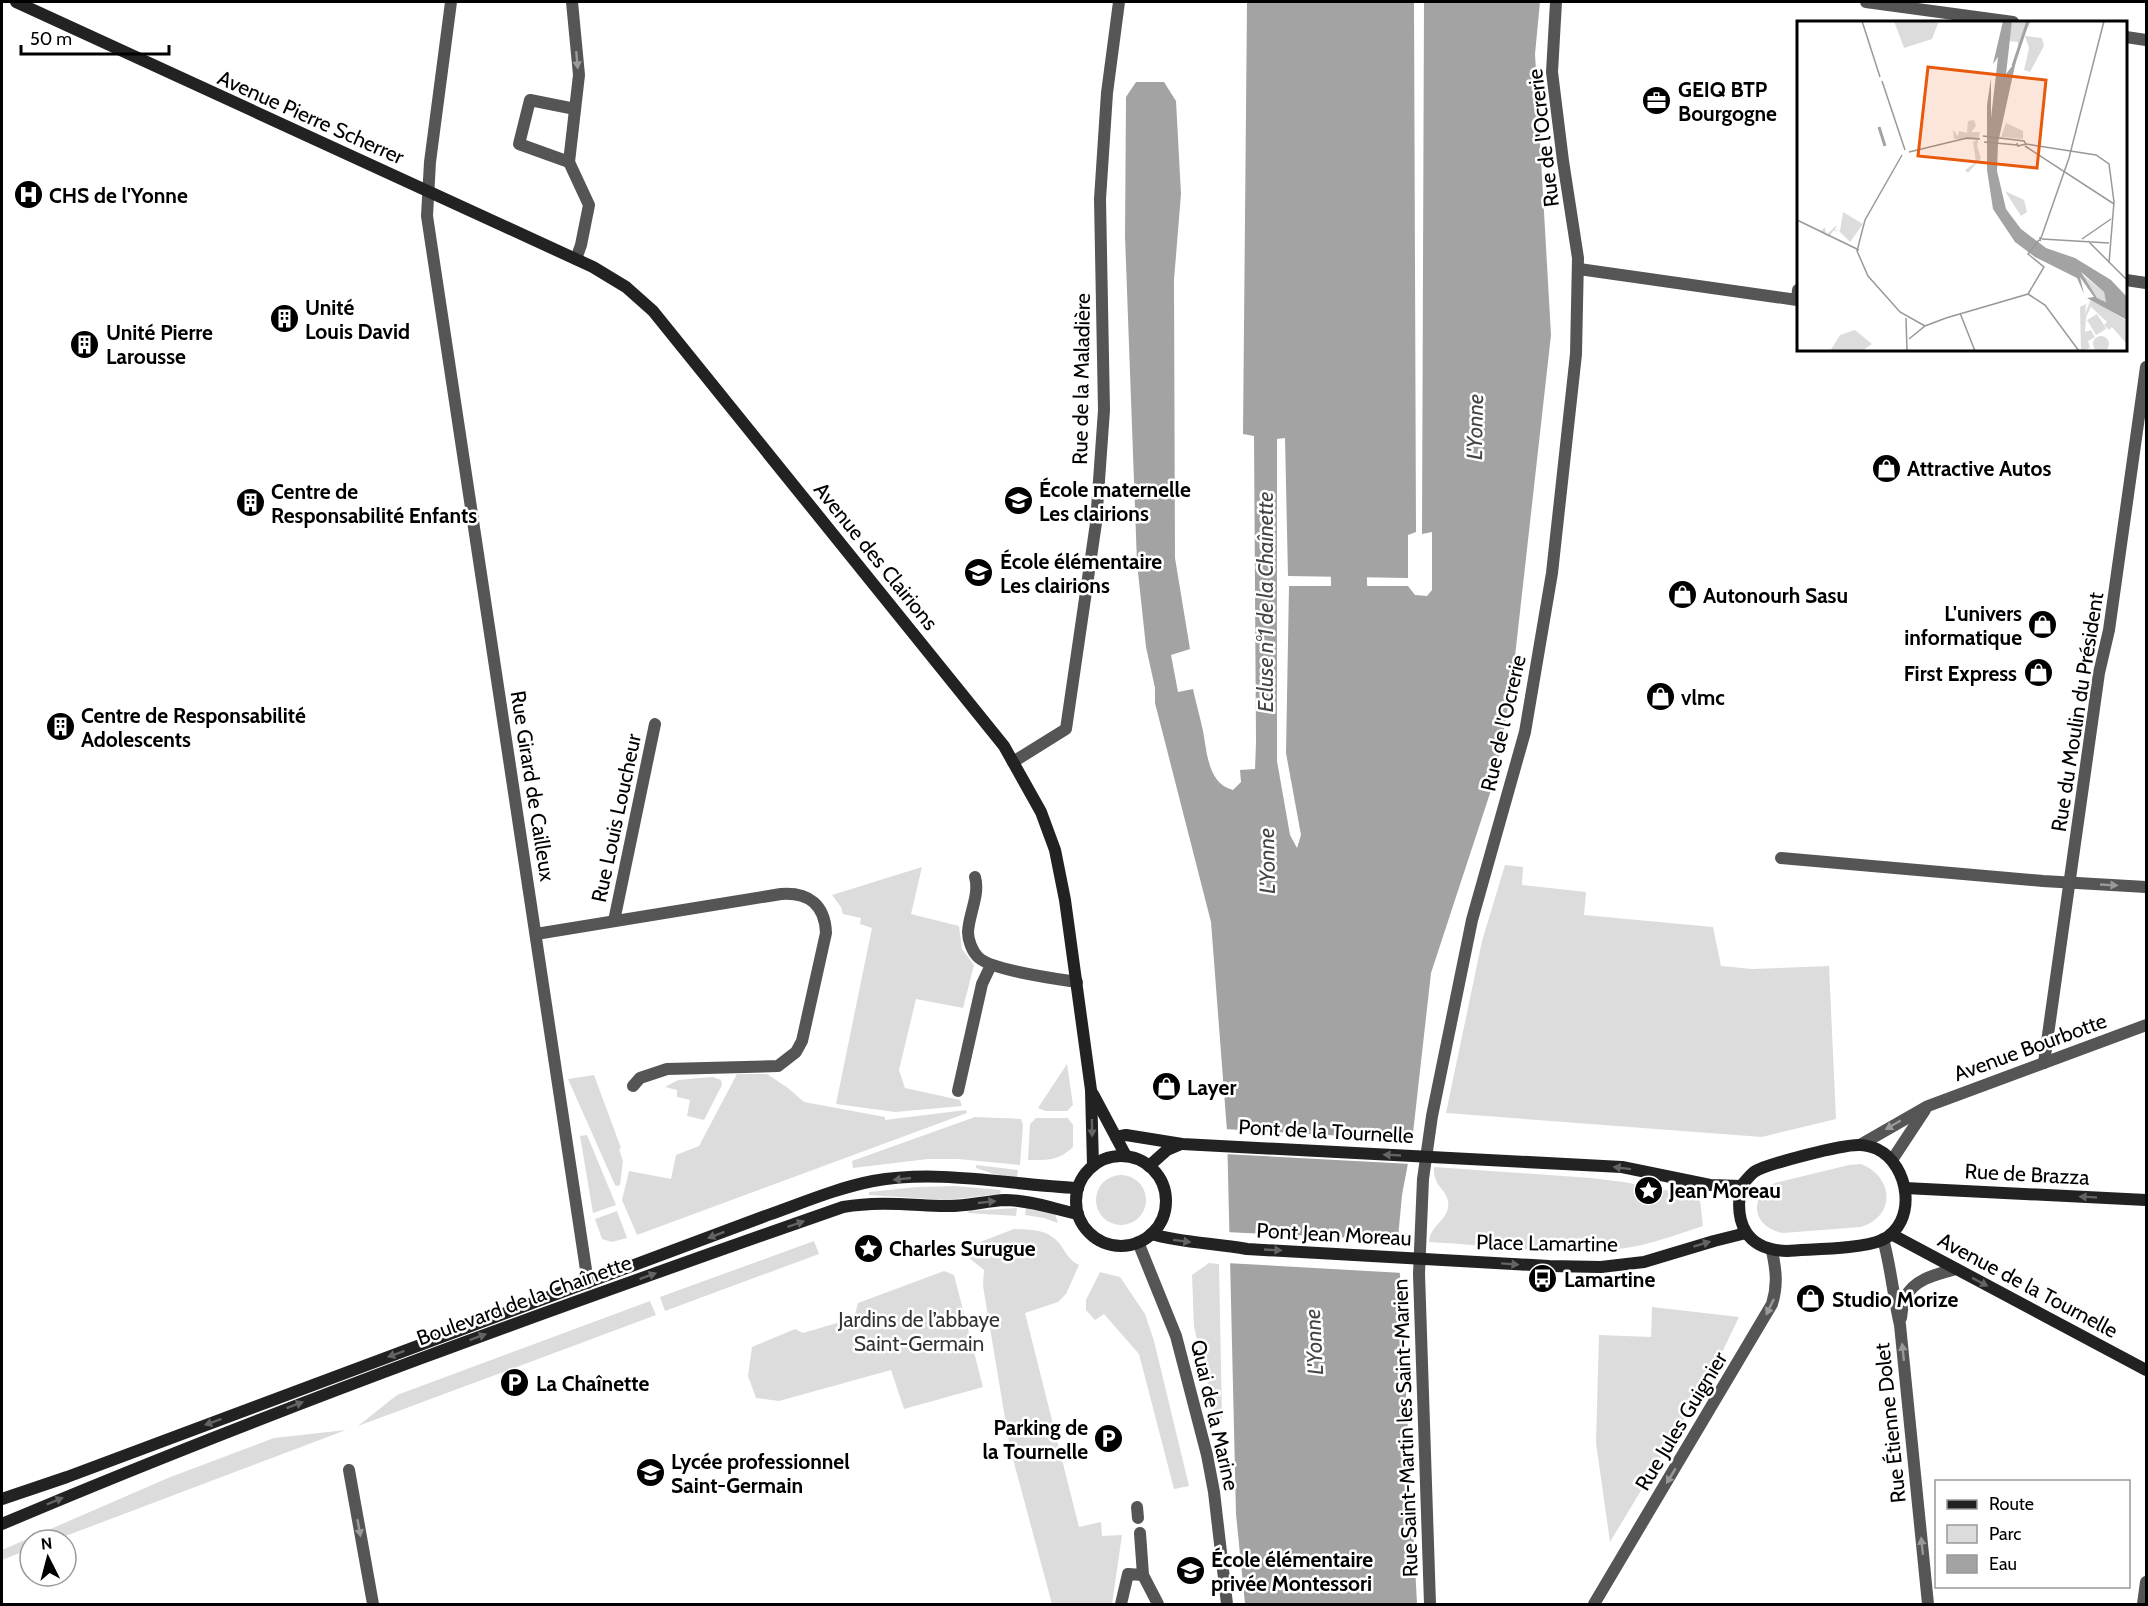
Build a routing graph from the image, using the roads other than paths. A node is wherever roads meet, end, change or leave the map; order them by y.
1 (16, 2) edge
2 (451, 2) edge
3 (572, 2) edge
4 (1119, 2) edge
5 (1556, 2) edge
6 (1866, 2) edge
7 (2006, 21) edge
8 (2127, 37) edge
9 (2146, 40) edge
10 (575, 109) junction
11 (569, 162) junction
12 (428, 191) junction
13 (576, 259) junction
14 (1579, 269) junction
15 (2127, 280) edge
16 (2146, 283) edge
17 (1797, 300) edge
18 (2146, 367) edge
19 (655, 724) dead end
20 (1013, 762) junction
21 (1781, 858) dead end
22 (975, 877) dead end
23 (2071, 883) junction
24 (2146, 887) edge
25 (615, 921) junction
26 (536, 934) junction
27 (991, 965) junction
28 (1077, 982) junction
29 (2146, 1024) edge
30 (2044, 1063) junction
31 (633, 1086) dead end
32 (1091, 1090) junction
33 (958, 1091) dead end
34 (1928, 1106) junction
35 (1116, 1137) junction
36 (1182, 1144) junction
37 (1860, 1144) junction
38 (1125, 1156) junction
39 (1892, 1160) junction
40 (1093, 1165) junction
41 (1149, 1166) junction
42 (1423, 1179) joint
43 (1742, 1186) junction
44 (1078, 1188) junction
45 (1905, 1188) junction
46 (2146, 1200) edge
47 (1078, 1214) junction
48 (1746, 1233) junction
49 (1151, 1234) junction
50 (1887, 1237) junction
51 (1138, 1242) junction
52 (1772, 1251) junction
53 (1452, 1260) joint
54 (1956, 1269) junction
55 (588, 1282) junction
56 (1900, 1325) junction
57 (2146, 1370) edge
58 (349, 1470) dead end
59 (2, 1499) edge
60 (2, 1524) edge
61 (1140, 1533) dead end
62 (1143, 1575) junction
63 (2146, 1582) edge
64 (373, 1605) edge
65 (1121, 1605) edge
66 (1158, 1605) edge
67 (1227, 1605) edge
68 (1430, 1605) edge
69 (1594, 1605) edge
70 (1928, 1605) edge
71 (2143, 1605) edge

1 - 12 main road, Avenue Pierre Scherrer
2 - 12 street, Rue Girard de Cailleux
3 -> 10 street
4 - 20 street, Rue de la Maladière
5 - 14 street, Rue de l'Ocrerie
6 - 7 street
8 - 9 street
10 - 11 street
10 - 11 street
11 - 13 street
12 - 13 main road, Avenue des Clairions
12 - 26 street, Rue Girard de Cailleux
13 - 20 main road, Avenue des Clairions
14 - 17 street
14 - 42 street, Rue de l'Ocrerie
15 - 16 street
18 - 23 street, Rue du Moulin du Président
19 - 25 street, Rue Louis Loucheur
20 - 28 main road, Avenue des Clairions
21 - 23 street
22 - 27 street
23 -> 24 street
23 - 30 street, Rue du Moulin du Président
25 - 26 street, Rue Louis Loucheur
25 - 31 street, Rue Louis Loucheur
26 - 55 street, Rue Girard de Cailleux
27 - 28 street
27 - 33 street
28 - 32 main road, Avenue des Clairions
29 - 30 street, Avenue Bourbotte
30 - 34 street, Avenue Bourbotte
32 - 35 main road, Avenue des Clairions
32 -> 40 main road, Avenue des Clairions
34 -> 37 street, Avenue Bourbotte
34 - 39 street
35 - 36 main road, Pont de la Tournelle
35 - 38 main road, Avenue des Clairions
36 - 41 main road
43 -> 36 main road, Pont de la Tournelle
37 - 39 main road
37 - 43 main road
38 - 40 main road
38 - 41 main road
39 - 45 main road
40 - 44 main road
41 - 49 main road
42 - 68 street, Rue Saint-Martin les Saint-Marien
43 - 48 main road
44 - 47 main road
44 -> 55 main road
46 -> 45 main road, Rue de Brazza
45 - 50 main road
47 - 51 main road
60 -> 47 main road, Boulevard de la Chaînette
48 - 52 main road
53 -> 48 main road, Place Lamartine
49 - 51 main road
49 -> 53 main road, Pont Jean Moreau
50 - 52 main road
50 - 54 main road, Avenue de la Tournelle
50 - 56 street, Rue Étienne Dolet
51 - 67 street, Quai de la Marine
52 -> 69 street, Rue Jules Guignier
54 - 56 street
54 -> 57 main road, Avenue de la Tournelle
55 -> 59 main road
70 -> 56 street, Rue Étienne Dolet
58 -> 64 street
61 - 62 street
62 - 65 street
62 - 66 street
63 - 71 street

